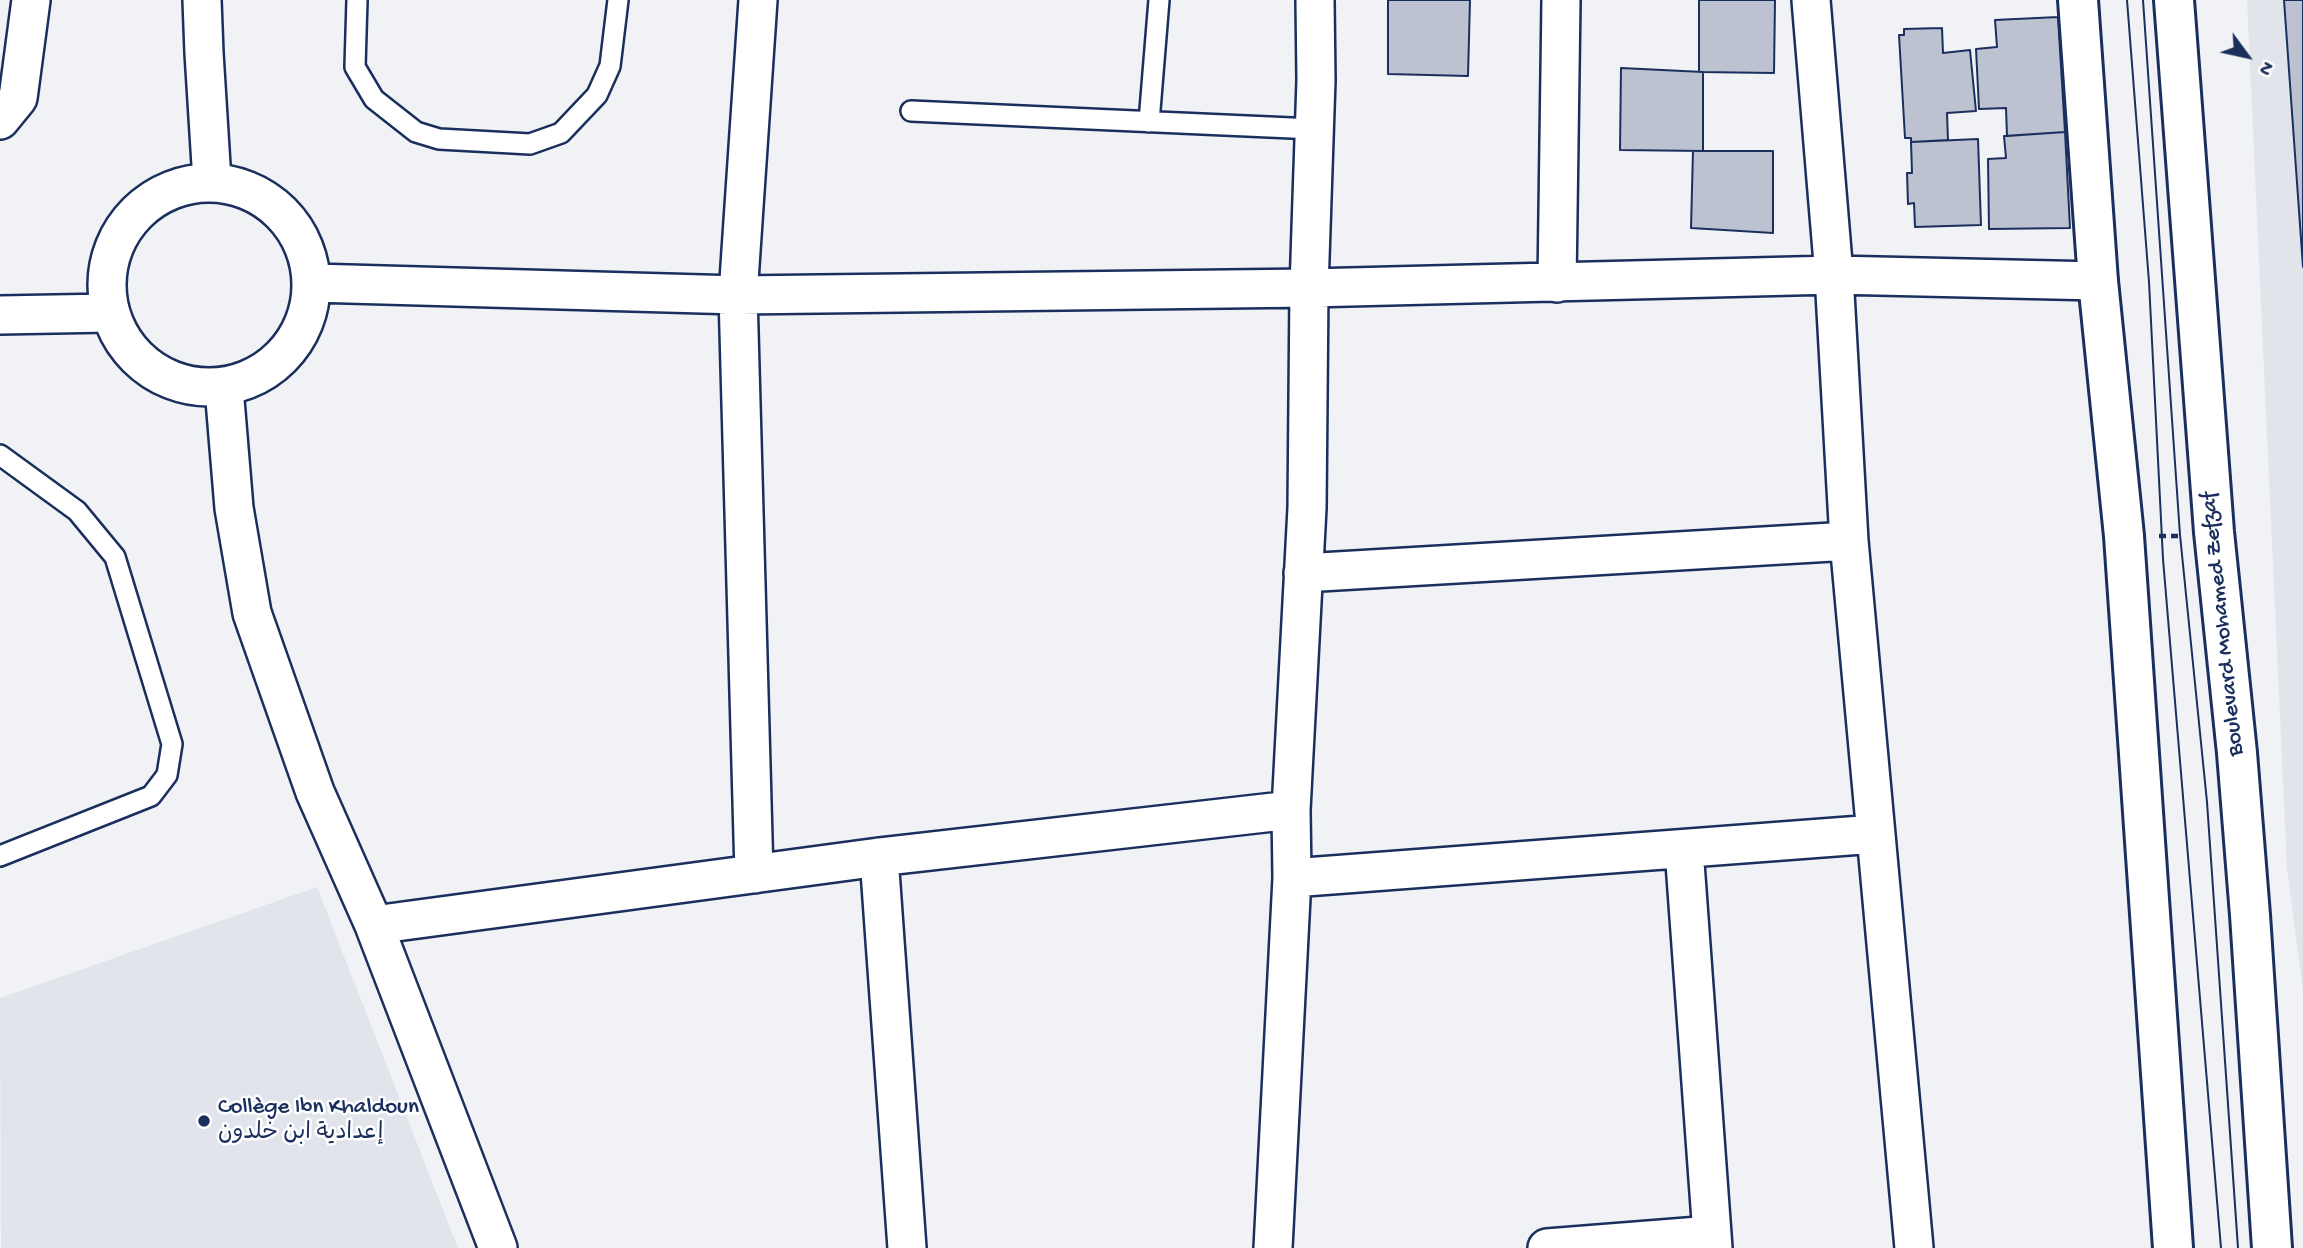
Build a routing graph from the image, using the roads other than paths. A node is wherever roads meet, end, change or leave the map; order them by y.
1 (30, 0) edge
2 (202, 0) edge
3 (357, 0) edge
4 (618, 0) edge
5 (758, 0) edge
6 (1159, 0) edge
7 (1315, 0) edge
8 (1561, 0) edge
9 (1811, 0) edge
10 (2078, 0) edge
11 (2174, 0) edge
12 (911, 111) dead end
13 (0, 120) edge
14 (1149, 122) junction
15 (1314, 129) junction
16 (212, 181) junction
17 (1834, 275) junction
18 (2098, 281) junction
19 (313, 283) junction
20 (1557, 283) junction
21 (1309, 288) junction
22 (738, 295) junction
23 (109, 313) junction
24 (0, 315) edge
25 (224, 388) junction
26 (0, 455) edge
27 (1849, 541) junction
28 (1303, 573) junction
29 (1291, 810) junction
30 (1875, 834) junction
31 (1684, 849) junction
32 (0, 856) edge
33 (879, 857) junction
34 (754, 874) junction
35 (1292, 878) junction
36 (374, 925) junction
37 (1713, 1241) edge
38 (498, 1248) edge
39 (907, 1248) edge
40 (1273, 1248) edge
41 (1547, 1248) edge
42 (1914, 1248) edge
43 (2173, 1248) edge
44 (2272, 1248) edge

1 - 13 street
2 - 16 street
3 - 4 lane
5 - 22 street
6 - 14 lane
7 - 15 street
8 - 20 street
9 - 17 street
10 - 18 main road
11 - 44 main road, Boulevard Mohamed Zefzaf
12 - 14 lane
14 - 15 lane
15 - 21 street
16 - 19 street
16 - 23 street
17 - 18 street
17 - 20 street
17 - 27 street
18 - 43 main road
19 - 22 street
19 - 25 street
20 - 21 street
21 - 22 street
21 - 28 street
22 - 34 street
23 - 24 street
23 - 25 street
25 - 36 street
26 - 32 lane
27 - 28 street
27 - 30 street
28 - 29 street
29 - 33 street
29 - 35 street
30 - 31 street
30 - 42 street
31 - 35 street
31 - 37 street
33 - 34 street
33 - 39 street
34 - 36 street
35 - 40 street
36 - 38 street
37 - 41 street

